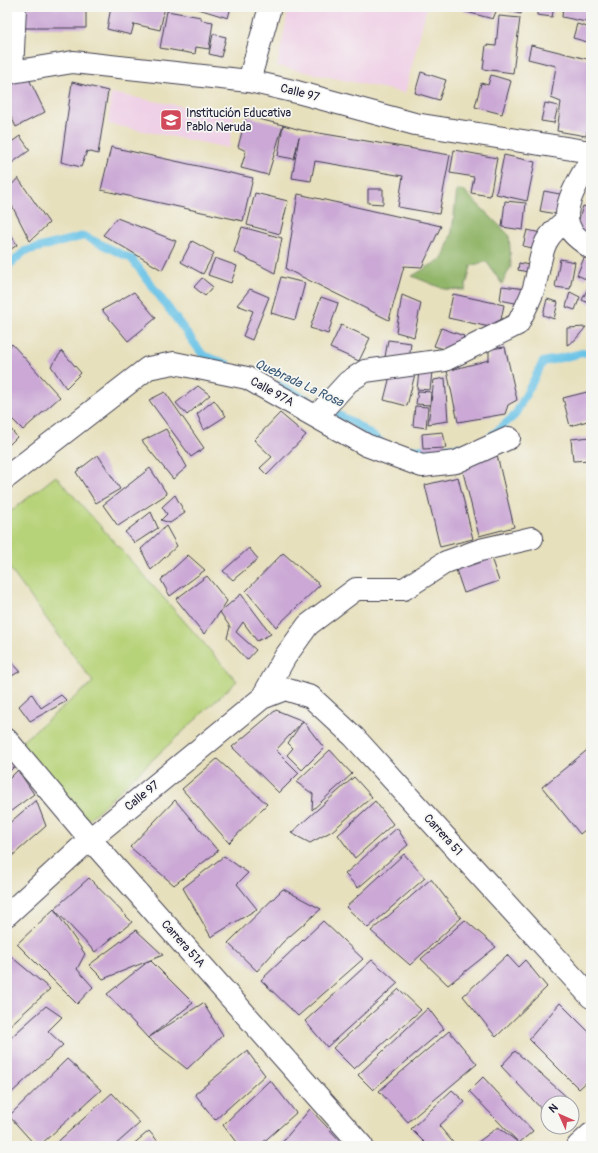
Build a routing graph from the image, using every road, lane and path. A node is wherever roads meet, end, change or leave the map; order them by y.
1 (15, 7) edge
2 (270, 7) edge
3 (9, 73) edge
4 (249, 81) junction
5 (591, 152) edge
6 (591, 160) edge
7 (567, 220) junction
8 (591, 248) edge
9 (319, 414) junction
10 (509, 438) dead end
11 (7, 477) edge
12 (532, 538) dead end
13 (285, 689) joint
14 (262, 698) junction
15 (7, 740) edge
16 (90, 839) junction
17 (7, 915) edge
18 (591, 997) edge
19 (591, 1134) edge
20 (362, 1146) edge
21 (578, 1146) edge

1 - 3 street
2 - 4 street
3 - 4 street, Calle 97
4 - 5 street, Calle 97
6 - 7 street
7 - 8 street
7 - 9 street
9 - 10 street, Calle 97A
9 - 11 street, Calle 97A
12 - 14 street
13 - 14 street, Calle 97
13 - 18 street, Carrera 51
14 - 16 street, Calle 97
15 - 16 street, Carrera 51A
16 - 17 street, Calle 97
16 - 20 street, Carrera 51A
19 - 21 street

